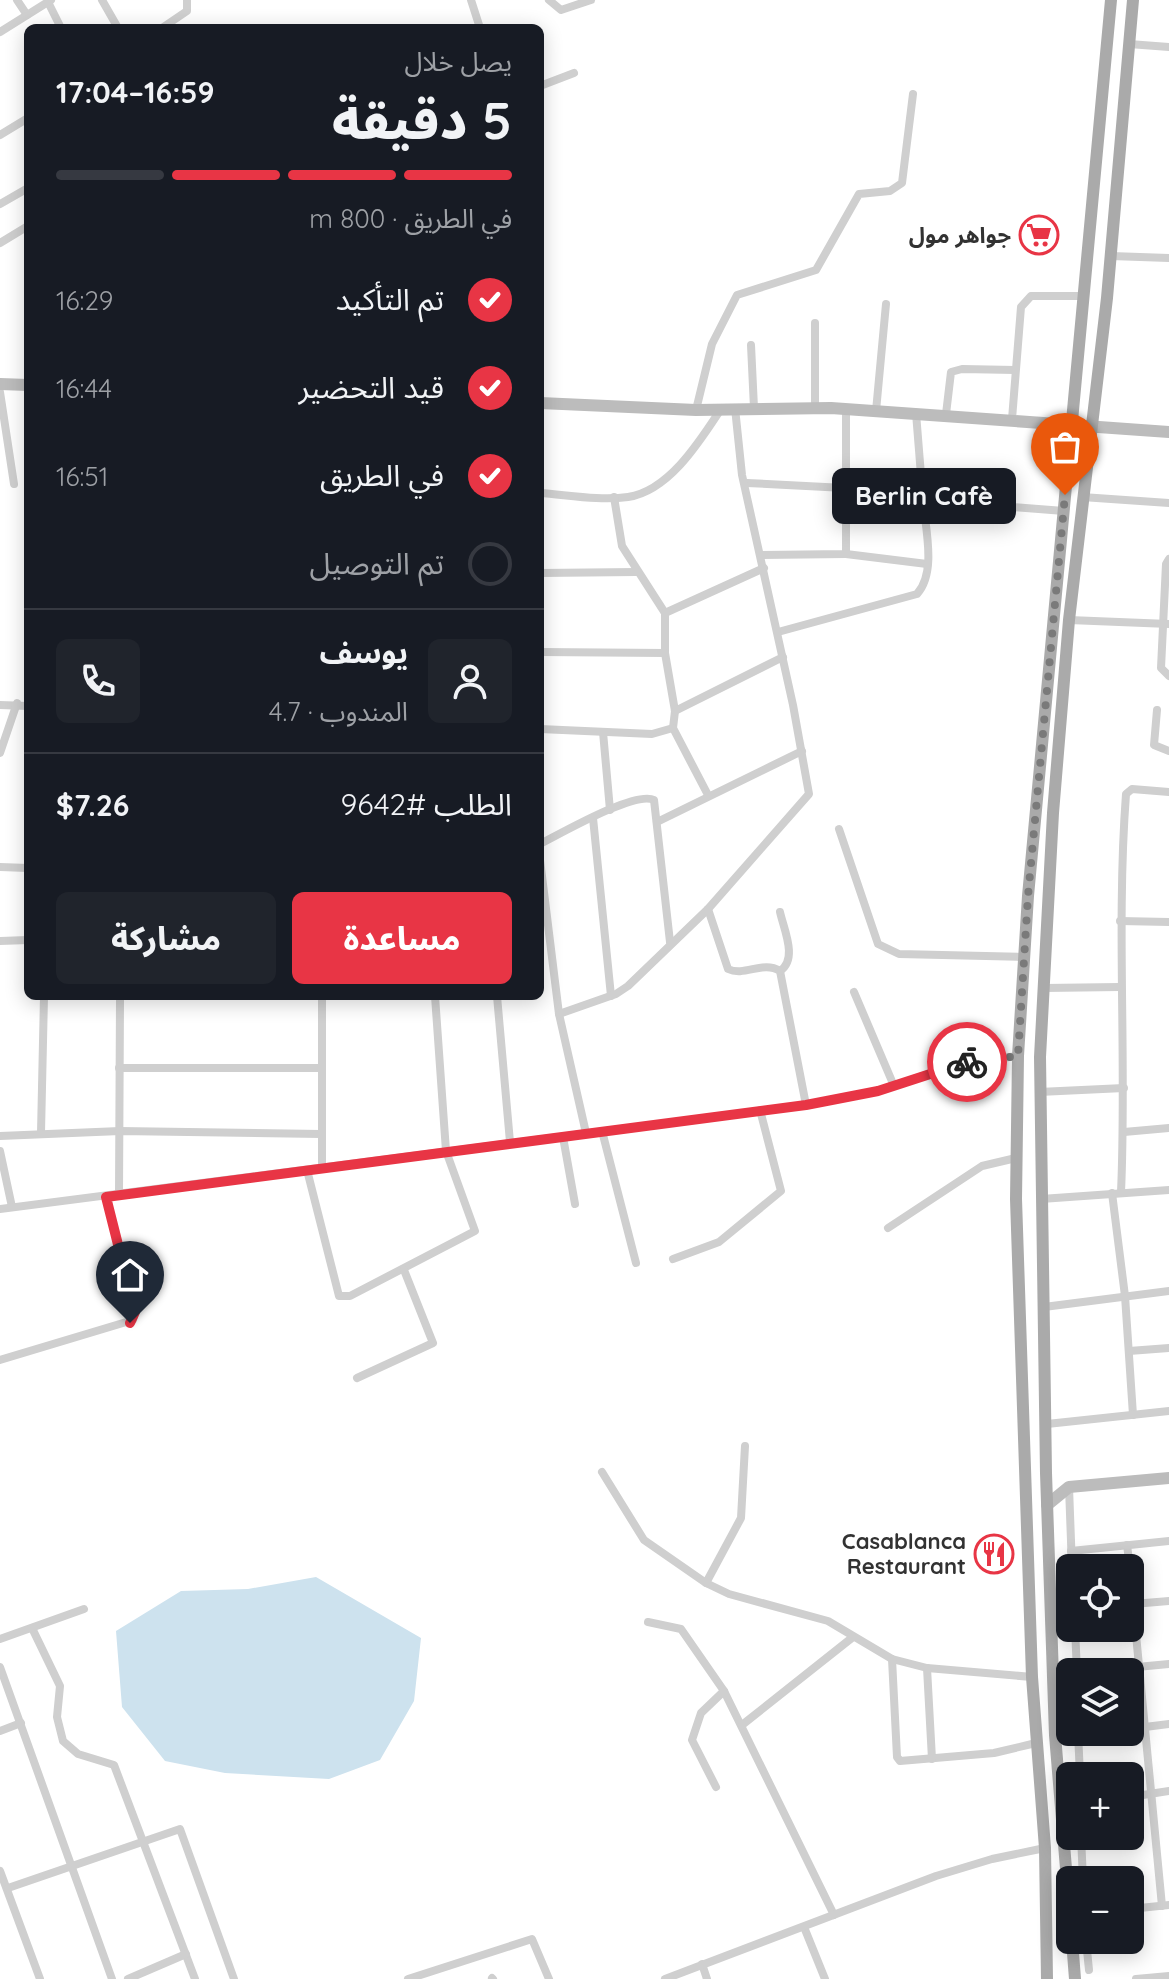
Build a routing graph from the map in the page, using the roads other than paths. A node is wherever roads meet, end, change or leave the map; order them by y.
1 (17, 0) edge
2 (102, 0) edge
3 (187, 0) edge
4 (471, 0) edge
5 (549, 0) edge
6 (591, 0) edge
7 (1111, 0) edge
8 (1133, 0) edge
9 (50, 1) edge
10 (27, 15) junction
11 (59, 24) edge
12 (116, 24) edge
13 (168, 24) edge
14 (479, 24) edge
15 (0, 32) edge
16 (1129, 44) junction
17 (1169, 47) edge
18 (574, 73) dead end
19 (544, 84) edge
20 (913, 94) dead end
21 (24, 120) edge
22 (0, 135) edge
23 (24, 190) edge
24 (0, 204) edge
25 (24, 228) edge
26 (0, 243) edge
27 (1111, 256) junction
28 (1169, 258) edge
29 (1085, 296) junction
30 (886, 304) dead end
31 (815, 323) dead end
32 (751, 345) dead end
33 (1015, 370) junction
34 (0, 384) edge
35 (24, 385) edge
36 (0, 392) edge
37 (544, 403) edge
38 (728, 408) junction
39 (754, 408) junction
40 (815, 408) junction
41 (846, 409) junction
42 (696, 410) junction
43 (876, 411) junction
44 (916, 412) junction
45 (946, 414) junction
46 (1012, 419) junction
47 (1072, 426) junction
48 (1092, 428) junction
49 (1169, 432) edge
50 (747, 483) junction
51 (14, 484) dead end
52 (845, 488) junction
53 (544, 493) edge
54 (614, 497) junction
55 (1082, 497) junction
56 (923, 500) junction
57 (1169, 503) edge
58 (1064, 511) junction
59 (846, 554) junction
60 (762, 555) junction
61 (1169, 559) edge
62 (927, 564) junction
63 (764, 568) junction
64 (636, 572) junction
65 (544, 573) edge
66 (665, 613) junction
67 (1069, 620) junction
68 (1166, 624) edge
69 (778, 632) junction
70 (544, 652) edge
71 (665, 653) junction
72 (783, 657) junction
73 (1169, 676) edge
74 (17, 703) junction
75 (0, 705) edge
76 (24, 705) edge
77 (1157, 710) dead end
78 (675, 711) junction
79 (673, 728) junction
80 (544, 729) edge
81 (603, 732) junction
82 (802, 751) junction
83 (1169, 751) edge
84 (0, 753) edge
85 (1169, 792) edge
86 (708, 795) junction
87 (610, 810) junction
88 (593, 818) junction
89 (657, 822) junction
90 (839, 829) dead end
91 (544, 842) edge
92 (0, 867) edge
93 (24, 868) edge
94 (544, 892) edge
95 (708, 909) junction
96 (780, 912) dead end
97 (1120, 921) junction
98 (1169, 922) edge
99 (24, 940) edge
100 (0, 941) edge
101 (670, 942) junction
102 (1024, 957) junction
103 (780, 971) junction
104 (1120, 987) junction
105 (1044, 988) junction
106 (854, 992) dead end
107 (611, 996) junction
108 (44, 1000) edge
109 (120, 1000) edge
110 (322, 1000) edge
111 (435, 1000) edge
112 (497, 1000) edge
113 (559, 1014) junction
114 (1018, 1056) junction
115 (119, 1068) junction
116 (322, 1068) junction
117 (894, 1086) junction
118 (1124, 1088) junction
119 (1039, 1092) junction
120 (806, 1105) junction
121 (760, 1110) junction
122 (1169, 1128) edge
123 (120, 1131) junction
124 (602, 1131) junction
125 (1124, 1132) junction
126 (41, 1133) junction
127 (586, 1133) junction
128 (321, 1134) junction
129 (0, 1136) edge
130 (563, 1137) junction
131 (510, 1142) junction
132 (0, 1151) edge
133 (446, 1151) junction
134 (1016, 1158) junction
135 (322, 1168) junction
136 (307, 1170) junction
137 (1169, 1190) edge
138 (1116, 1193) junction
139 (119, 1195) junction
140 (106, 1197) junction
141 (1040, 1199) junction
142 (575, 1204) dead end
143 (12, 1207) junction
144 (0, 1209) edge
145 (888, 1228) dead end
146 (673, 1259) dead end
147 (636, 1263) dead end
148 (404, 1270) junction
149 (1169, 1291) edge
150 (1125, 1296) junction
151 (1044, 1307) junction
152 (1169, 1348) edge
153 (1129, 1351) junction
154 (0, 1360) edge
155 (357, 1378) dead end
156 (1169, 1411) edge
157 (1133, 1415) junction
158 (1047, 1424) junction
159 (745, 1446) dead end
160 (602, 1472) dead end
161 (1046, 1473) junction
162 (1169, 1478) edge
163 (1069, 1487) junction
164 (1047, 1505) junction
165 (1169, 1541) edge
166 (1127, 1545) junction
167 (1071, 1551) junction
168 (1071, 1554) edge
169 (1128, 1554) edge
170 (706, 1583) junction
171 (1169, 1601) edge
172 (1144, 1603) edge
173 (84, 1609) dead end
174 (648, 1622) dead end
175 (32, 1628) junction
176 (853, 1637) junction
177 (0, 1639) edge
178 (892, 1659) junction
179 (1169, 1664) edge
180 (1144, 1666) edge
181 (0, 1667) edge
182 (927, 1668) junction
183 (1032, 1677) junction
184 (724, 1691) junction
185 (1144, 1717) edge
186 (21, 1723) junction
187 (1169, 1724) edge
188 (742, 1725) junction
189 (1145, 1727) junction
190 (0, 1731) edge
191 (1036, 1743) junction
192 (932, 1759) junction
193 (716, 1787) dead end
194 (1169, 1791) edge
195 (1152, 1794) junction
196 (1144, 1795) edge
197 (143, 1840) junction
198 (1169, 1841) edge
199 (1156, 1842) junction
200 (1045, 1848) junction
201 (73, 1865) junction
202 (1066, 1866) edge
203 (0, 1871) edge
204 (8, 1888) junction
205 (1166, 1906) edge
206 (1144, 1908) edge
207 (834, 1915) junction
208 (804, 1927) junction
209 (186, 1954) junction
210 (1072, 1954) edge
211 (1087, 1954) edge
212 (702, 1964) junction
213 (1089, 1970) dead end
214 (1073, 1976) edge
215 (1163, 1977) edge
216 (40, 1979) edge
217 (112, 1979) edge
218 (128, 1979) edge
219 (195, 1979) edge
220 (234, 1979) edge
221 (408, 1979) edge
222 (549, 1979) edge
223 (665, 1979) edge
224 (707, 1979) edge
225 (825, 1979) edge
226 (1047, 1979) edge
227 (1136, 1979) edge

1 - 10 street
2 - 12 street
3 - 13 street
4 - 14 street
5 - 6 street
7 - 29 main road
8 - 16 main road
9 - 10 street
9 - 11 street
10 - 15 street
16 - 17 street
16 - 27 main road
18 - 19 street
20 - 42 street
21 - 22 street
23 - 24 street
25 - 26 street
27 - 28 street
27 - 48 main road
29 - 33 street
29 - 47 main road
30 - 43 street
31 - 40 street
32 - 39 street
33 - 45 street
33 - 46 street
34 - 35 street
36 - 51 street
37 - 42 street
38 - 39 street
38 - 42 street
38 - 50 street
38 - 54 street
39 - 40 street
40 - 41 street
41 - 43 street
41 - 52 street
43 - 44 street
44 - 45 street
44 - 56 street
45 - 46 street
46 - 47 street
47 - 48 street
47 - 58 main road
48 - 49 street
48 - 55 main road
50 - 52 street
50 - 60 street
52 - 59 street
53 - 54 street
54 - 64 street
55 - 57 street
55 - 67 main road
56 - 58 street
56 - 62 street
58 - 102 main road
59 - 60 street
59 - 62 street
60 - 63 street
61 - 68 street
62 - 69 street
63 - 66 street
63 - 69 street
64 - 65 street
64 - 66 street
66 - 71 street
67 - 68 street
67 - 105 main road
68 - 73 street
69 - 72 street
70 - 71 street
71 - 78 street
72 - 78 street
72 - 82 street
74 - 75 street
74 - 76 street
74 - 84 street
77 - 83 street
78 - 79 street
79 - 81 street
79 - 86 street
80 - 81 street
81 - 87 street
82 - 86 street
82 - 95 street
85 - 97 street
86 - 89 street
87 - 88 street
87 - 89 street
88 - 91 street
88 - 107 street
89 - 101 street
90 - 102 street
92 - 93 street
94 - 113 street
95 - 101 street
95 - 103 street
96 - 103 street
97 - 98 street
97 - 104 street
99 - 100 street
101 - 107 street
102 - 114 main road
103 - 120 street
104 - 105 street
104 - 118 street
105 - 119 main road
106 - 117 street
107 - 113 street
108 - 126 street
109 - 115 street
110 - 116 street
111 - 133 street
112 - 131 street
113 - 127 street
114 - 117 street
114 - 134 main road
115 - 116 street
115 - 123 street
116 - 128 street
117 - 120 street
118 - 119 street
118 - 125 street
119 - 141 main road
120 - 121 street
121 - 124 street
121 - 146 street
122 - 125 street
123 - 126 street
123 - 128 street
123 - 139 street
124 - 127 street
124 - 147 street
125 - 138 street
126 - 129 street
127 - 130 street
128 - 135 street
130 - 131 street
130 - 142 street
131 - 133 street
132 - 143 street
133 - 135 street
133 - 148 street
134 - 145 street
134 - 183 main road
135 - 136 street
136 - 139 street
136 - 148 street
137 - 138 street
138 - 141 street
138 - 150 street
139 - 140 street
140 - 143 street
140 - 154 street
141 - 151 main road
143 - 144 street
148 - 155 street
149 - 150 street
150 - 151 street
150 - 153 street
151 - 158 main road
152 - 153 street
153 - 157 street
156 - 157 street
157 - 158 street
158 - 161 main road
159 - 170 street
160 - 170 street
161 - 163 street
161 - 164 main road
162 - 163 street
163 - 164 street
163 - 167 street
164 - 202 main road
165 - 166 street
166 - 167 street
166 - 169 street
167 - 168 street
170 - 176 street
171 - 172 street
173 - 175 street
174 - 184 street
175 - 177 street
175 - 197 street
176 - 178 street
176 - 188 street
178 - 182 street
178 - 192 street
179 - 180 street
181 - 186 street
182 - 183 street
182 - 192 street
183 - 191 main road
184 - 188 street
184 - 193 street
185 - 189 street
186 - 190 street
186 - 201 street
187 - 189 street
188 - 207 street
189 - 195 street
191 - 192 street
191 - 200 main road
194 - 195 street
195 - 196 street
195 - 199 street
197 - 201 street
197 - 209 street
197 - 220 street
198 - 199 street
199 - 205 street
200 - 207 street
200 - 226 main road
201 - 204 street
201 - 217 street
203 - 204 street
204 - 216 street
205 - 206 street
207 - 208 street
208 - 212 street
208 - 225 street
209 - 218 street
209 - 219 street
210 - 214 main road
211 - 213 street
212 - 223 street
212 - 224 street
215 - 227 street
221 - 222 street

